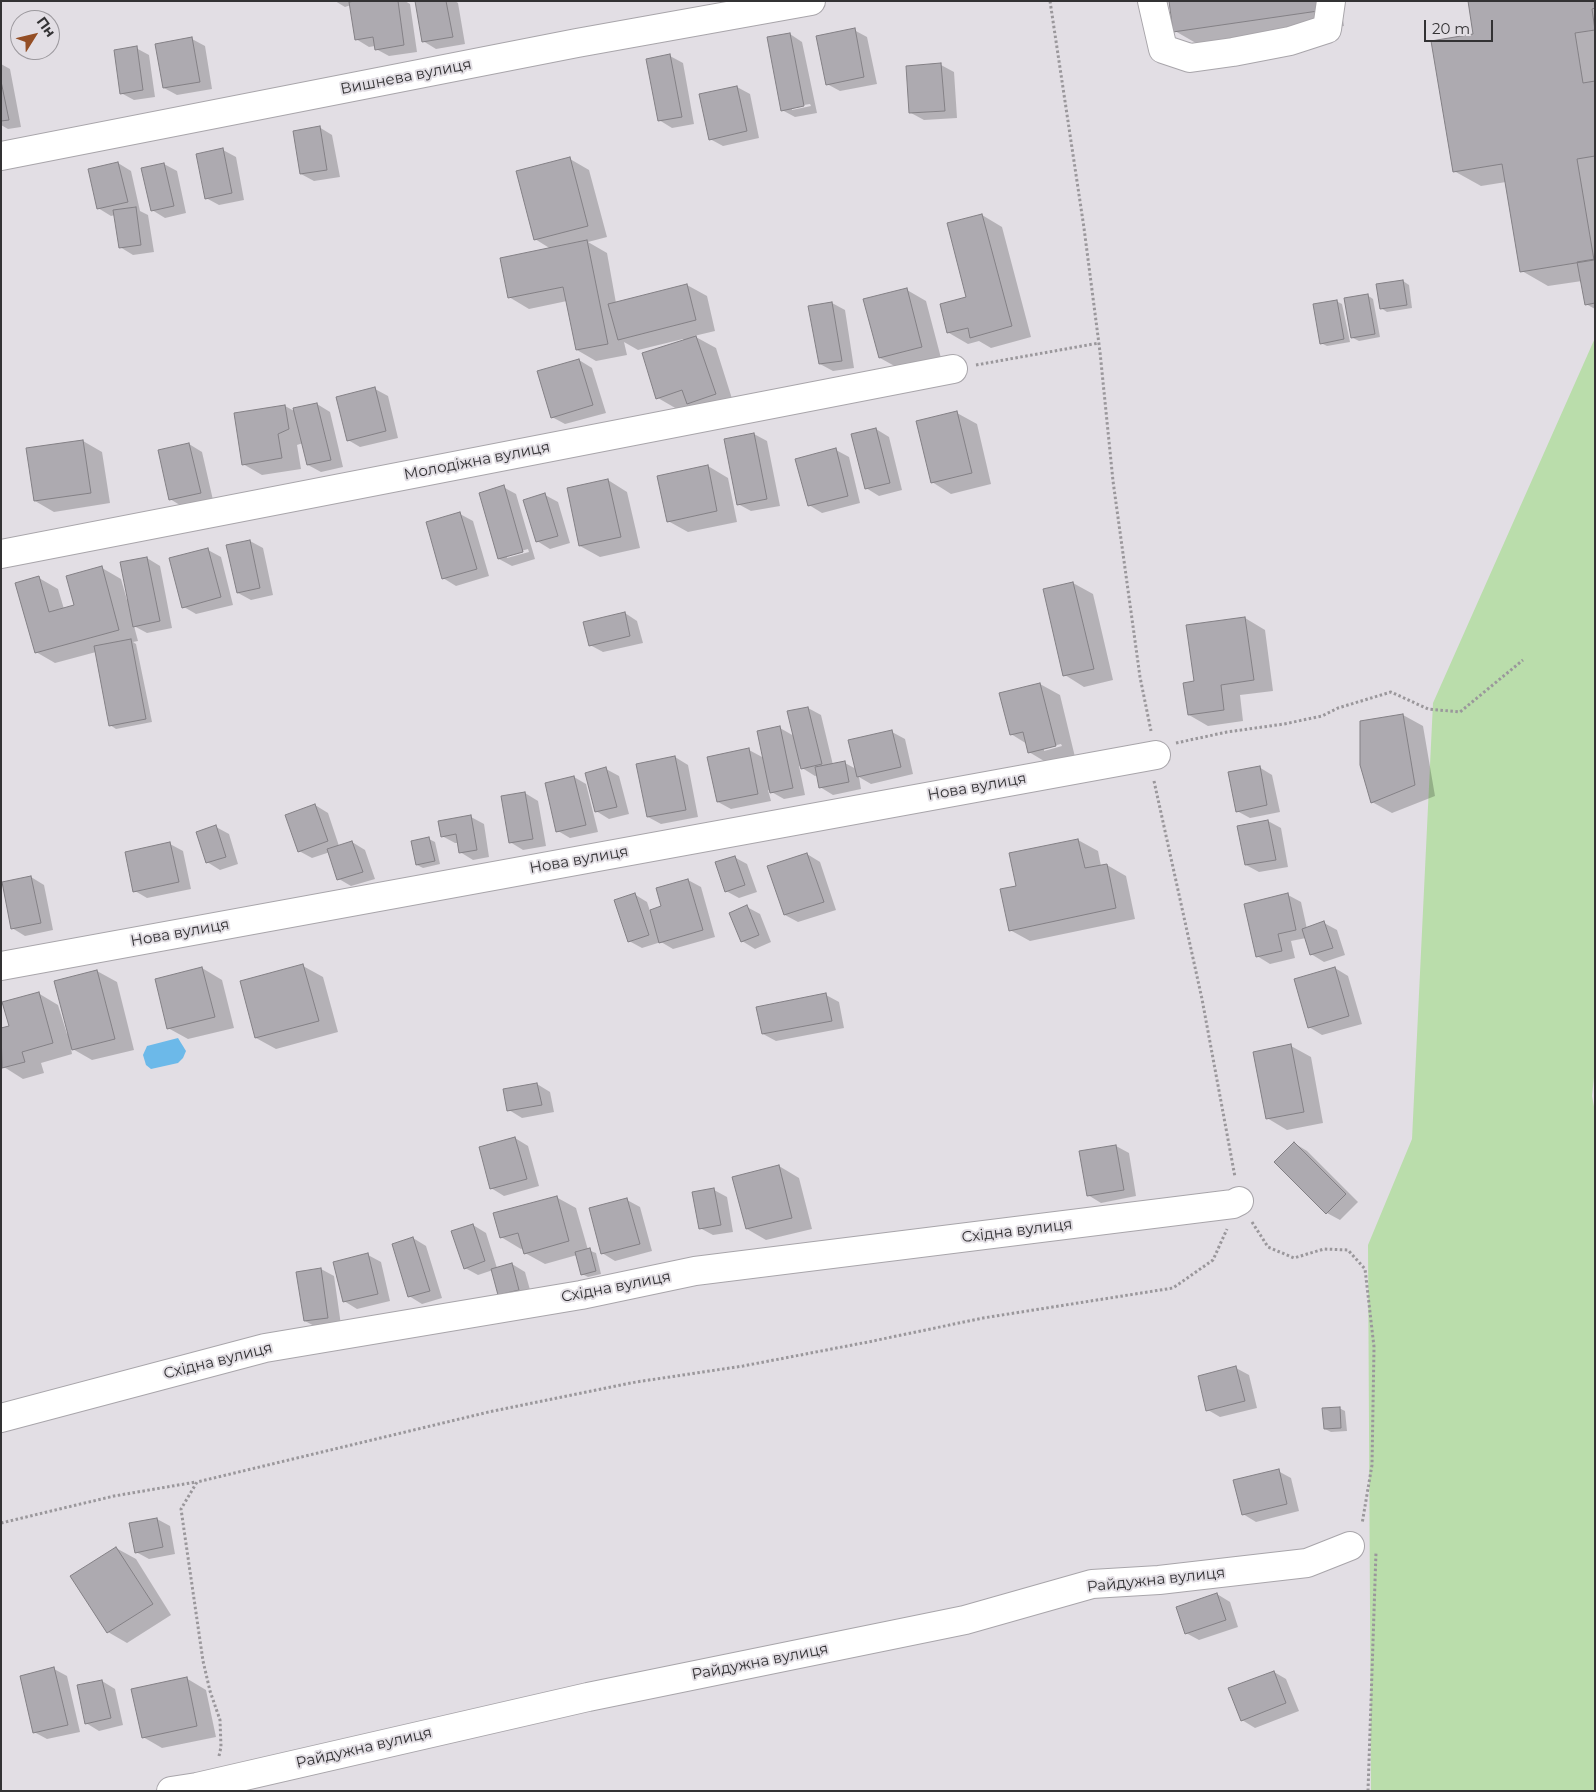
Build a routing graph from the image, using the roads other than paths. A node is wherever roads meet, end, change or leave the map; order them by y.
1 (811, 1) edge
2 (1152, 1) edge
3 (1331, 1) edge
4 (1, 156) edge
5 (953, 369) road end
6 (1, 554) edge
7 (1156, 755) road end
8 (1, 966) edge
9 (1239, 1201) road end
10 (1, 1418) edge
11 (1350, 1546) road end
12 (184, 1789) edge

1 - 4 street, Вишнева вулиця
2 - 3 street
5 - 6 street, Молодіжна вулиця
7 - 8 street, Нова вулиця
9 - 10 street, Східна вулиця
11 - 12 street, Райдужна вулиця

